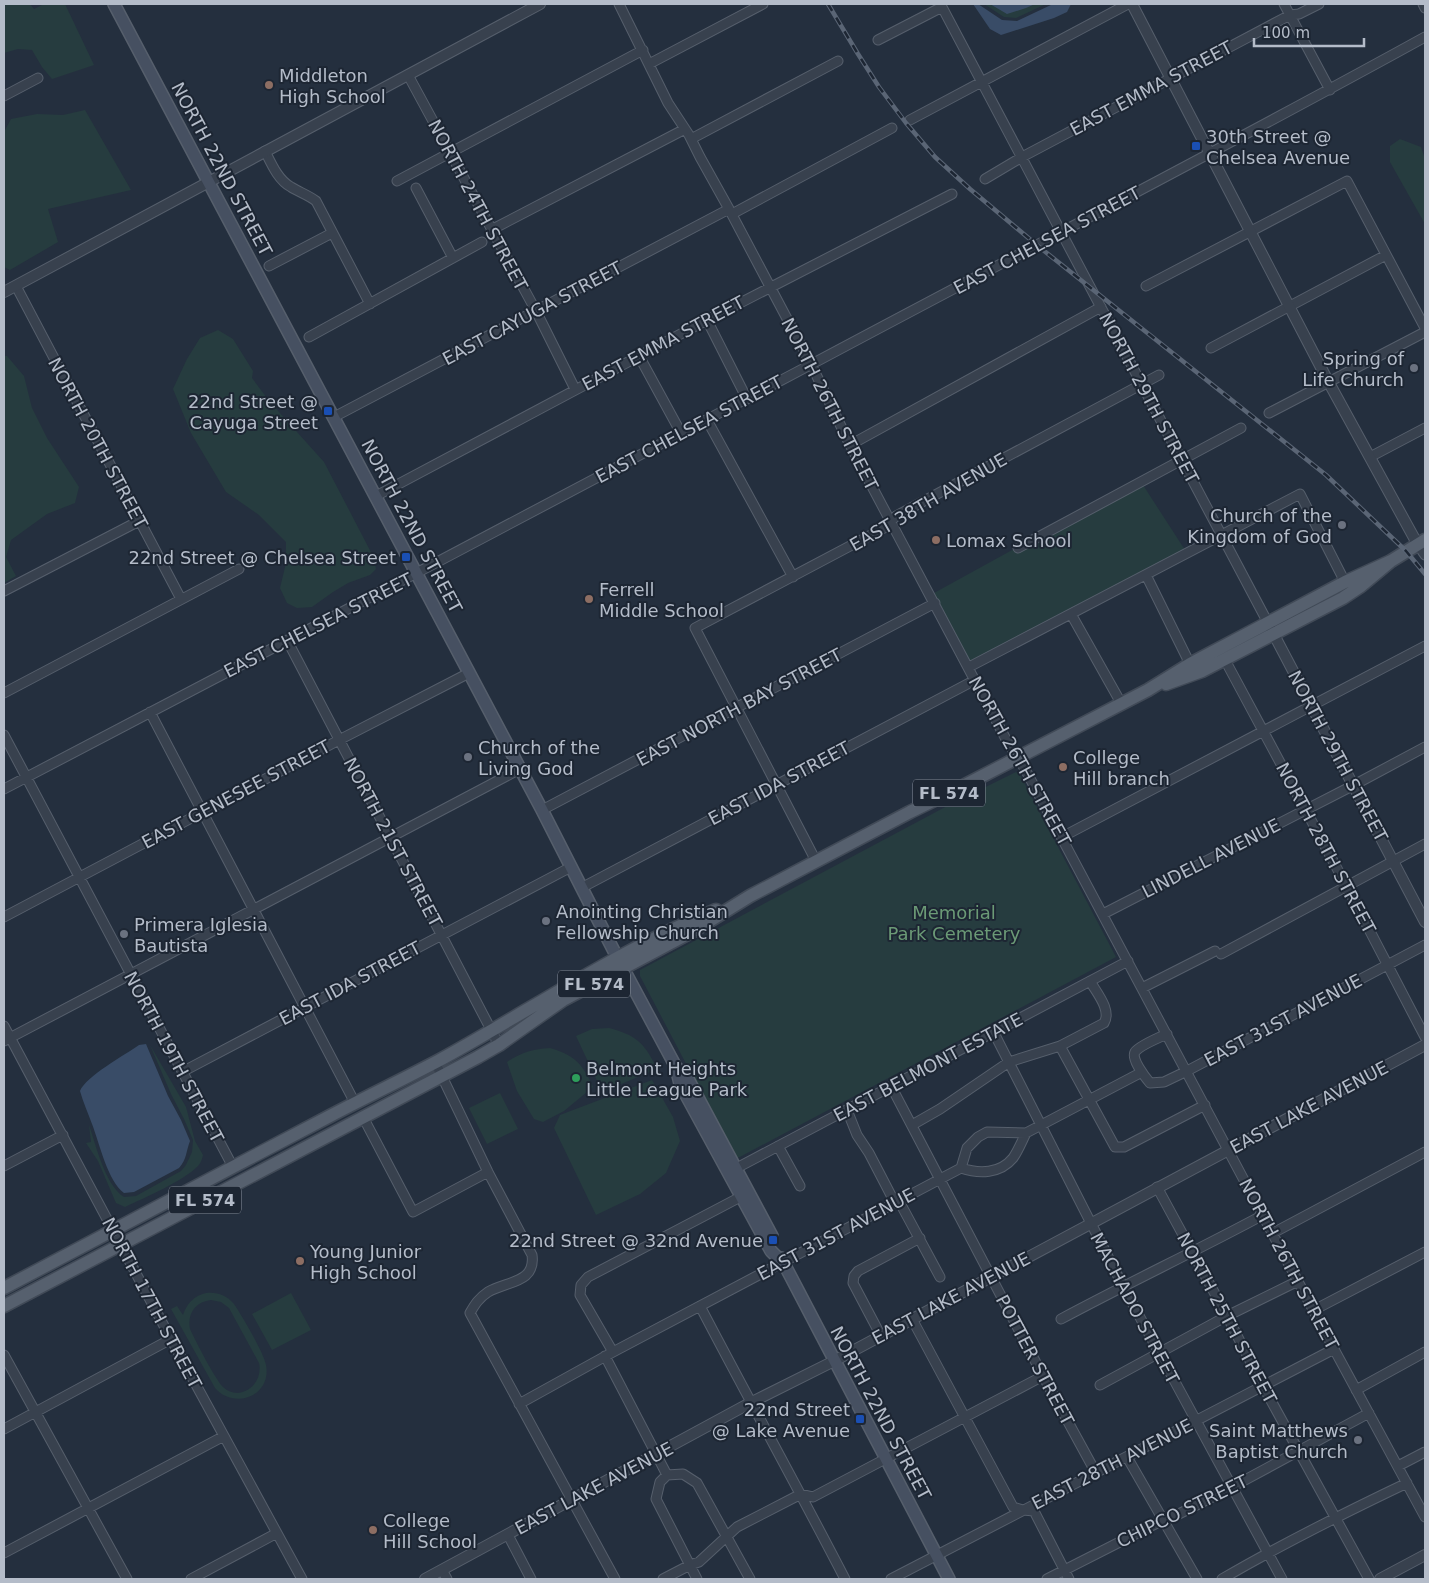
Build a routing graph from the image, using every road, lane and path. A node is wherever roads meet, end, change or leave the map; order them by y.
1 (114, 4) edge
2 (540, 4) edge
3 (619, 4) edge
4 (763, 4) edge
5 (1130, 4) edge
6 (1284, 4) edge
7 (1319, 4) edge
8 (1423, 4) edge
9 (1425, 8) edge
10 (1290, 15) junction
11 (1425, 37) edge
12 (878, 40) dead end
13 (643, 50) junction
14 (838, 62) dead end
15 (649, 64) junction
16 (408, 75) junction
17 (38, 78) dead end
18 (1171, 78) junction
19 (982, 82) junction
20 (1330, 90) junction
21 (4, 96) edge
22 (910, 120) dead end
23 (892, 128) dead end
24 (685, 129) junction
25 (691, 139) junction
26 (265, 151) junction
27 (450, 152) junction
28 (1209, 155) junction
29 (1022, 156) junction
30 (985, 179) dead end
31 (397, 181) dead end
32 (209, 182) junction
33 (416, 188) dead end
34 (952, 194) dead end
35 (731, 211) junction
36 (491, 230) junction
37 (332, 232) junction
38 (1063, 232) junction
39 (1250, 232) junction
40 (482, 242) dead end
41 (1386, 255) junction
42 (453, 258) junction
43 (268, 266) dead end
44 (16, 286) junction
45 (1146, 286) dead end
46 (771, 287) junction
47 (4, 292) edge
48 (370, 304) junction
49 (1289, 306) junction
50 (1101, 307) junction
51 (536, 311) junction
52 (707, 320) junction
53 (1425, 330) edge
54 (309, 337) dead end
55 (1211, 348) dead end
56 (639, 356) junction
57 (811, 364) junction
58 (1160, 375) dead end
59 (1328, 381) junction
60 (1143, 384) junction
61 (576, 389) junction
62 (747, 399) junction
63 (1269, 413) dead end
64 (334, 417) junction
65 (708, 420) junction
66 (1241, 428) dead end
67 (1425, 428) edge
68 (682, 433) junction
69 (850, 445) junction
70 (1370, 457) junction
71 (1181, 460) junction
72 (376, 496) junction
73 (139, 521) junction
74 (891, 521) junction
75 (1222, 535) junction
76 (1423, 546) edge
77 (1018, 548) dead end
78 (1391, 561) junction
79 (239, 568) dead end
80 (417, 574) junction
81 (1146, 575) junction
82 (793, 577) junction
83 (1345, 582) junction
84 (4, 591) edge
85 (181, 599) junction
86 (935, 603) junction
87 (1072, 614) junction
88 (1271, 629) junction
89 (287, 640) junction
90 (1425, 646) edge
91 (1225, 660) junction
92 (1190, 664) junction
93 (969, 667) junction
94 (469, 673) junction
95 (975, 680) junction
96 (1148, 690) junction
97 (4, 693) edge
98 (1121, 704) junction
99 (1311, 706) junction
100 (737, 708) junction
101 (150, 712) junction
102 (1264, 731) junction
103 (4, 735) edge
104 (339, 740) junction
105 (1425, 747) edge
106 (1018, 758) junction
107 (520, 769) junction
108 (26, 778) junction
109 (776, 785) junction
110 (1354, 785) junction
111 (4, 789) edge
112 (542, 810) junction
113 (1305, 810) junction
114 (203, 812) junction
115 (390, 837) junction
116 (1062, 837) junction
117 (1425, 844) edge
118 (816, 861) junction
119 (1393, 861) junction
120 (571, 867) junction
121 (79, 877) junction
122 (582, 887) junction
123 (1347, 887) junction
124 (254, 909) junction
125 (1103, 914) junction
126 (4, 917) edge
127 (1425, 922) edge
128 (442, 934) junction
129 (1425, 945) edge
130 (1128, 961) junction
131 (620, 963) junction
132 (1388, 965) junction
133 (130, 974) junction
134 (1090, 981) junction
135 (1142, 988) junction
136 (305, 1006) junction
137 (4, 1026) edge
138 (492, 1031) junction
139 (994, 1032) junction
140 (1166, 1034) junction
141 (1425, 1037) edge
142 (7, 1039) edge
143 (499, 1045) junction
144 (1425, 1045) edge
145 (1060, 1046) junction
146 (435, 1062) junction
147 (1009, 1062) junction
148 (182, 1072) junction
149 (1142, 1072) junction
150 (1187, 1072) junction
151 (441, 1076) junction
152 (397, 1081) junction
153 (891, 1086) junction
154 (1089, 1099) junction
155 (355, 1103) junction
156 (1205, 1105) junction
157 (847, 1110) junction
158 (363, 1117) junction
159 (1040, 1124) junction
160 (912, 1125) junction
161 (1026, 1133) junction
162 (63, 1135) junction
163 (778, 1146) junction
164 (1228, 1149) junction
165 (1425, 1152) edge
166 (4, 1166) edge
167 (233, 1167) junction
168 (961, 1168) junction
169 (732, 1170) junction
170 (488, 1172) junction
171 (940, 1179) junction
172 (800, 1186) dead end
173 (1157, 1187) junction
174 (745, 1194) junction
175 (897, 1202) junction
176 (1263, 1215) junction
177 (1090, 1224) junction
178 (113, 1230) junction
179 (1273, 1233) junction
180 (920, 1238) junction
181 (121, 1244) junction
182 (1193, 1252) junction
183 (1425, 1252) edge
184 (782, 1263) junction
185 (940, 1277) dead end
186 (990, 1277) junction
187 (1298, 1281) junction
188 (1123, 1286) junction
189 (4, 1288) edge
190 (4, 1306) edge
191 (700, 1306) junction
192 (1314, 1310) junction
193 (1227, 1316) junction
194 (912, 1319) junction
195 (1061, 1319) dead end
196 (881, 1336) junction
197 (171, 1339) junction
198 (1334, 1349) junction
199 (1425, 1352) edge
200 (1159, 1353) junction
201 (609, 1354) junction
202 (4, 1355) edge
203 (834, 1361) junction
204 (1043, 1376) junction
205 (1100, 1385) dead end
206 (1263, 1386) junction
207 (1356, 1390) junction
208 (750, 1403) junction
209 (519, 1404) junction
210 (35, 1412) junction
211 (1368, 1413) junction
212 (965, 1416) junction
213 (1195, 1421) junction
214 (4, 1429) edge
215 (224, 1436) junction
216 (1300, 1451) junction
217 (1425, 1452) edge
218 (656, 1455) junction
219 (1127, 1457) junction
220 (886, 1460) junction
221 (1398, 1466) junction
222 (1096, 1473) junction
223 (667, 1475) junction
224 (1407, 1483) junction
225 (1232, 1487) junction
226 (801, 1494) junction
227 (573, 1500) junction
228 (88, 1508) junction
229 (1024, 1510) junction
230 (1336, 1517) junction
231 (1425, 1517) edge
232 (1165, 1521) junction
233 (277, 1533) junction
234 (508, 1535) junction
235 (727, 1537) junction
236 (1268, 1552) junction
237 (4, 1553) edge
238 (1425, 1555) edge
239 (935, 1556) junction
240 (690, 1565) junction
241 (1064, 1571) junction
242 (445, 1575) edge
243 (126, 1579) edge
244 (191, 1579) edge
245 (302, 1579) edge
246 (425, 1579) edge
247 (531, 1579) edge
248 (615, 1579) edge
249 (663, 1579) edge
250 (698, 1579) edge
251 (750, 1579) edge
252 (845, 1579) edge
253 (890, 1579) edge
254 (949, 1579) edge
255 (1047, 1579) edge
256 (1069, 1579) edge
257 (1197, 1579) edge
258 (1222, 1579) edge
259 (1282, 1579) edge
260 (1369, 1579) edge
261 (1380, 1579) edge

1 - 32 main road, NORTH 22ND STREET
2 - 16 street
3 - 13 street, NORTH 26TH STREET
4 - 15 street
5 - 18 street
5 - 19 street
6 - 10 street
7 - 10 street, EAST EMMA STREET
8 - 9 street
10 - 18 street, EAST EMMA STREET
10 - 20 street
11 - 20 street, EAST CHELSEA STREET
12 - 19 street, NORTH 29TH STREET
13 - 15 street, NORTH 26TH STREET
13 - 27 street
14 - 25 street
15 - 24 street, NORTH 26TH STREET
16 - 26 street
16 - 27 street, NORTH 24TH STREET
17 - 21 street
18 - 28 street
18 - 29 street, EAST EMMA STREET
19 - 22 street
19 - 29 street, NORTH 29TH STREET
20 - 28 street, EAST CHELSEA STREET
23 - 35 street, EAST CAYUGA STREET
24 - 25 street, NORTH 26TH STREET
24 - 36 street
25 - 35 street, NORTH 26TH STREET
26 - 32 street
26 - 37 street
27 - 31 street
27 - 36 street, NORTH 24TH STREET
28 - 38 street, EAST CHELSEA STREET
28 - 39 street
29 - 30 street, EAST EMMA STREET
29 - 38 street, NORTH 29TH STREET
32 - 44 street
32 - 64 main road, NORTH 22ND STREET
33 - 42 street
34 - 46 street, EAST EMMA STREET
35 - 46 street, NORTH 26TH STREET
35 - 51 street, EAST CAYUGA STREET
36 - 51 street, NORTH 24TH STREET
37 - 43 street
37 - 48 street
38 - 50 street, NORTH 29TH STREET
38 - 57 street, EAST CHELSEA STREET
39 - 41 street
39 - 45 street
39 - 49 street
40 - 42 street
41 - 49 street
41 - 53 street
42 - 48 street
44 - 47 street
44 - 73 street, NORTH 20TH STREET
46 - 52 street, EAST EMMA STREET
46 - 57 street, NORTH 26TH STREET
48 - 54 street
49 - 55 street
49 - 59 street
50 - 60 street, NORTH 29TH STREET
50 - 69 street
51 - 61 street, NORTH 24TH STREET
51 - 64 street, EAST CAYUGA STREET
52 - 56 street, EAST EMMA STREET
52 - 62 street
53 - 59 street
56 - 61 street, EAST EMMA STREET
56 - 68 street
57 - 62 street, EAST CHELSEA STREET
57 - 69 street, NORTH 26TH STREET
58 - 60 street, EAST 38TH AVENUE
59 - 63 street
59 - 70 street
60 - 71 street, NORTH 29TH STREET
60 - 74 street, EAST 38TH AVENUE
61 - 72 street, EAST EMMA STREET
62 - 65 street, EAST CHELSEA STREET
64 - 72 main road, NORTH 22ND STREET
65 - 68 street, EAST CHELSEA STREET
65 - 82 street
66 - 71 street
67 - 70 street
68 - 80 street, EAST CHELSEA STREET
69 - 74 street, NORTH 26TH STREET
70 - 76 street
71 - 75 street, NORTH 29TH STREET
71 - 77 street
72 - 80 main road, NORTH 22ND STREET
73 - 84 street
73 - 85 street, NORTH 20TH STREET
74 - 82 street, EAST 38TH AVENUE
74 - 86 street, NORTH 26TH STREET
75 - 81 street
75 - 83 street
75 - 88 street, NORTH 29TH STREET
76 - 78 main road, FL 574
78 - 83 main road, FL 574
78 - 88 main road, FL 574
79 - 85 street
80 - 89 street, EAST CHELSEA STREET
80 - 94 main road, NORTH 22ND STREET
81 - 87 street
81 - 92 street
82 - 100 street, EAST 38TH AVENUE
83 - 88 main road, FL 574
85 - 97 street
86 - 93 street, NORTH 26TH STREET
86 - 100 street, EAST NORTH BAY STREET
87 - 93 street
87 - 98 street
88 - 91 main road, FL 574
88 - 92 main road, FL 574
88 - 99 street, NORTH 29TH STREET
89 - 101 street, EAST CHELSEA STREET
89 - 104 street, NORTH 21ST STREET
90 - 99 street
91 - 96 main road, FL 574
91 - 102 street, NORTH 28TH STREET
92 - 96 main road, FL 574
93 - 95 street, NORTH 26TH STREET
94 - 104 street, EAST GENESEE STREET
94 - 107 main road, NORTH 22ND STREET
95 - 106 street, NORTH 26TH STREET
95 - 109 street, EAST IDA STREET
96 - 98 main road, FL 574
98 - 106 main road, FL 574
99 - 102 street
99 - 110 street, NORTH 29TH STREET
100 - 109 street
100 - 112 street, EAST NORTH BAY STREET
101 - 108 street, EAST CHELSEA STREET
101 - 114 street
102 - 113 street, NORTH 28TH STREET
102 - 116 street
103 - 108 street, NORTH 19TH STREET
104 - 114 street, EAST GENESEE STREET
104 - 115 street, NORTH 21ST STREET
105 - 110 street, LINDELL AVENUE
106 - 116 street, NORTH 26TH STREET
106 - 118 main road, FL 574
107 - 112 main road, NORTH 22ND STREET
107 - 115 street
108 - 111 street, EAST CHELSEA STREET
108 - 121 street, NORTH 19TH STREET
109 - 118 street
109 - 122 street, EAST IDA STREET
110 - 113 street, LINDELL AVENUE
110 - 119 street, NORTH 29TH STREET
112 - 120 main road, NORTH 22ND STREET
113 - 123 street, NORTH 28TH STREET
113 - 125 street, LINDELL AVENUE
114 - 121 street, EAST GENESEE STREET
114 - 124 street
115 - 124 street
115 - 128 street, NORTH 21ST STREET
116 - 125 street, NORTH 26TH STREET
117 - 119 street
118 - 131 main road, FL 574
119 - 123 street
119 - 127 street, NORTH 29TH STREET
120 - 122 main road, NORTH 22ND STREET
120 - 128 street, EAST IDA STREET
121 - 126 street, EAST GENESEE STREET
121 - 133 street, NORTH 19TH STREET
122 - 131 main road, NORTH 22ND STREET
123 - 132 street, NORTH 28TH STREET
123 - 135 street
124 - 133 street
124 - 136 street
125 - 130 street, NORTH 26TH STREET
128 - 136 street, EAST IDA STREET
128 - 138 street, NORTH 21ST STREET
129 - 132 street, EAST 31ST AVENUE
130 - 134 street, EAST BELMONT ESTATE
130 - 135 street, NORTH 26TH STREET
131 - 138 main road, FL 574
131 - 143 main road, FL 574
131 - 169 main road, NORTH 22ND STREET
132 - 141 street, NORTH 28TH STREET
132 - 150 street, EAST 31ST AVENUE
133 - 142 street
133 - 148 street, NORTH 19TH STREET
134 - 139 street, EAST BELMONT ESTATE
134 - 145 street
135 - 140 street, NORTH 26TH STREET
136 - 148 street, EAST IDA STREET
136 - 155 street
137 - 142 street, NORTH 17TH STREET
138 - 143 street, NORTH 21ST STREET
138 - 146 main road, FL 574
139 - 147 street, MACHADO STREET
139 - 153 street, EAST BELMONT ESTATE
140 - 149 street
140 - 150 street, NORTH 26TH STREET
142 - 162 street, NORTH 17TH STREET
143 - 151 main road, FL 574
144 - 164 street, EAST LAKE AVENUE
145 - 147 street
145 - 154 street
146 - 151 street
146 - 152 main road, FL 574
147 - 159 street, MACHADO STREET
147 - 160 street
148 - 167 street, NORTH 19TH STREET
149 - 150 street, EAST 31ST AVENUE
149 - 154 street
150 - 156 street, NORTH 26TH STREET
151 - 158 main road, FL 574
151 - 170 street
152 - 155 main road, FL 574
152 - 158 main road
153 - 157 street, EAST BELMONT ESTATE
153 - 160 street, POTTER STREET
154 - 156 street
154 - 159 street
155 - 167 main road, FL 574
156 - 164 street, NORTH 26TH STREET
157 - 163 street, EAST BELMONT ESTATE
157 - 175 street
158 - 170 street
158 - 181 main road, FL 574
159 - 161 street
159 - 177 street, MACHADO STREET
160 - 171 street, POTTER STREET
161 - 168 street
161 - 168 street
162 - 166 street
162 - 178 street, NORTH 17TH STREET
163 - 169 street, EAST BELMONT ESTATE
163 - 172 street
164 - 173 street, EAST LAKE AVENUE
164 - 176 street, NORTH 26TH STREET
165 - 179 street
167 - 178 main road, FL 574
168 - 171 street, EAST 31ST AVENUE
169 - 174 main road, NORTH 22ND STREET
170 - 209 street
171 - 175 street, EAST 31ST AVENUE
171 - 186 street, POTTER STREET
173 - 177 street, EAST LAKE AVENUE
173 - 182 street, NORTH 25TH STREET
174 - 184 main road, NORTH 22ND STREET
174 - 201 street
175 - 180 street
175 - 184 street, EAST 31ST AVENUE
176 - 179 street, NORTH 26TH STREET
176 - 182 street
177 - 186 street, EAST LAKE AVENUE
177 - 188 street, MACHADO STREET
178 - 181 street, NORTH 17TH STREET
178 - 189 main road, FL 574
179 - 187 street, NORTH 26TH STREET
180 - 185 street
180 - 196 street
181 - 190 main road, FL 574
181 - 197 street, NORTH 17TH STREET
182 - 188 street
182 - 193 street, NORTH 25TH STREET
183 - 192 street
184 - 191 street, EAST 31ST AVENUE
184 - 203 main road, NORTH 22ND STREET
186 - 194 street, EAST LAKE AVENUE
186 - 204 street, POTTER STREET
187 - 192 street, NORTH 26TH STREET
187 - 193 street
188 - 195 street
188 - 200 street, MACHADO STREET
191 - 201 street, EAST 31ST AVENUE
191 - 208 street
192 - 198 street, NORTH 26TH STREET
193 - 200 street
193 - 206 street, NORTH 25TH STREET
194 - 196 street, EAST LAKE AVENUE
194 - 212 street
196 - 203 street, EAST LAKE AVENUE
197 - 210 street
197 - 215 street, NORTH 17TH STREET
198 - 206 street, EAST 28TH AVENUE
198 - 207 street, NORTH 26TH STREET
199 - 207 street
200 - 205 street
200 - 213 street, MACHADO STREET
201 - 209 street, EAST 31ST AVENUE
201 - 218 street
202 - 210 street
203 - 208 street, EAST LAKE AVENUE
203 - 220 main road, NORTH 22ND STREET
204 - 212 street
204 - 222 street, POTTER STREET
206 - 213 street, EAST 28TH AVENUE
206 - 216 street, NORTH 25TH STREET
207 - 211 street, NORTH 26TH STREET
208 - 218 street, EAST LAKE AVENUE
208 - 226 street
209 - 227 street
210 - 214 street
210 - 228 street
211 - 216 street, CHIPCO STREET
211 - 221 street, NORTH 26TH STREET
212 - 220 street
212 - 229 street
213 - 219 street, EAST 28TH AVENUE
213 - 225 street, MACHADO STREET
215 - 228 street
215 - 233 street, NORTH 17TH STREET
216 - 225 street, CHIPCO STREET
216 - 230 street, NORTH 25TH STREET
217 - 221 street
218 - 223 street
218 - 227 street, EAST LAKE AVENUE
219 - 222 street, EAST 28TH AVENUE
219 - 232 street
220 - 226 street
220 - 239 main road, NORTH 22ND STREET
221 - 224 street, NORTH 26TH STREET
222 - 229 street, EAST 28TH AVENUE
223 - 235 street
223 - 240 street
224 - 230 street
224 - 231 street, NORTH 26TH STREET
225 - 232 street, CHIPCO STREET
225 - 236 street, MACHADO STREET
226 - 235 street
226 - 252 street
227 - 234 street, EAST LAKE AVENUE
227 - 248 street
228 - 237 street
228 - 243 street
229 - 239 street, EAST 28TH AVENUE
229 - 241 street
230 - 236 street
230 - 260 street, NORTH 25TH STREET
232 - 241 street, CHIPCO STREET
232 - 257 street
233 - 244 street
233 - 245 street, NORTH 17TH STREET
234 - 242 street, EAST LAKE AVENUE
234 - 247 street
235 - 240 street
235 - 251 street
236 - 258 street
236 - 259 street, MACHADO STREET
238 - 261 street
239 - 253 street, EAST 28TH AVENUE
239 - 254 main road, NORTH 22ND STREET
240 - 249 street
240 - 250 street
241 - 255 street, CHIPCO STREET
241 - 256 street
242 - 246 street, EAST LAKE AVENUE

